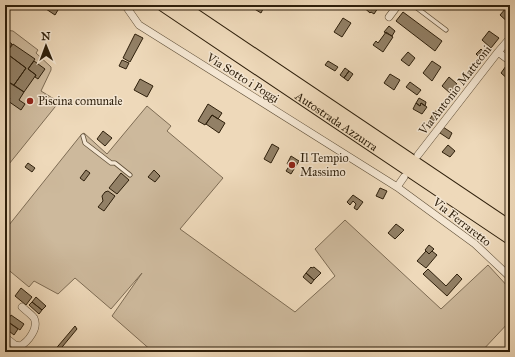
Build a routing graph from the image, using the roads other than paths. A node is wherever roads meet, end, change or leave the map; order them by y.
1 (125, 5) edge
2 (163, 5) edge
3 (180, 5) edge
4 (398, 5) edge
5 (413, 5) edge
6 (389, 18) dead end
7 (446, 30) dead end
8 (510, 38) edge
9 (498, 52) junction
10 (510, 61) edge
11 (83, 136) dead end
12 (418, 155) dead end
13 (130, 175) dead end
14 (404, 177) dead end
15 (397, 187) junction
16 (510, 227) edge
17 (510, 238) edge
18 (510, 277) edge
19 (22, 306) dead end
20 (5, 337) edge

1 - 15 street, Via Sotto i Poggi
2 - 17 highway, Autostrada Azzurra
3 - 16 highway, Autostrada Azzurra
4 - 6 street
5 - 7 lane
8 - 9 street, Via Antonio Matteoni
9 - 10 street
9 - 12 street, Via Antonio Matteoni
11 - 13 lane
14 - 15 street
15 - 18 street, Via Ferraretto
19 - 20 street

